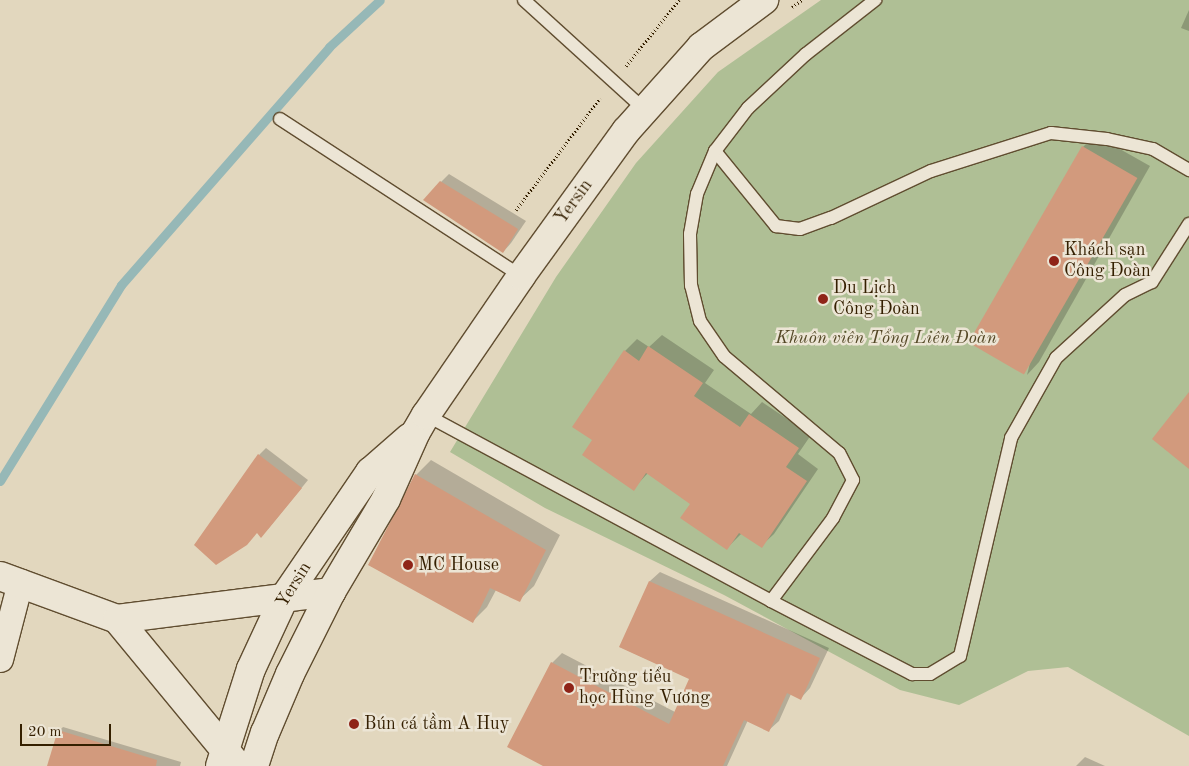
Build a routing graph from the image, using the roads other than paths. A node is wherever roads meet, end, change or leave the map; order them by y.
1 (524, 0) edge
2 (764, 0) edge
3 (875, 0) edge
4 (644, 110) junction
5 (280, 119) dead end
6 (715, 151) junction
7 (1189, 170) edge
8 (1189, 224) edge
9 (521, 276) junction
10 (421, 424) junction
11 (10, 579) edge
12 (331, 592) junction
13 (284, 598) junction
14 (771, 602) junction
15 (117, 619) junction
16 (0, 659) edge
17 (227, 760) edge
18 (254, 766) edge

1 - 4 lane
2 - 4 main road, Yersin
3 - 6 lane
4 - 9 main road, Yersin
5 - 9 lane
6 - 7 lane
6 - 14 lane
8 - 14 lane
9 - 10 main road, Yersin
10 - 12 main road, Yersin
10 - 13 main road, Yersin
10 - 14 lane
11 - 15 main road
11 - 16 street
12 - 13 main road
12 - 18 main road, Yersin
13 - 15 main road
13 - 17 main road, Yersin
15 - 17 main road

